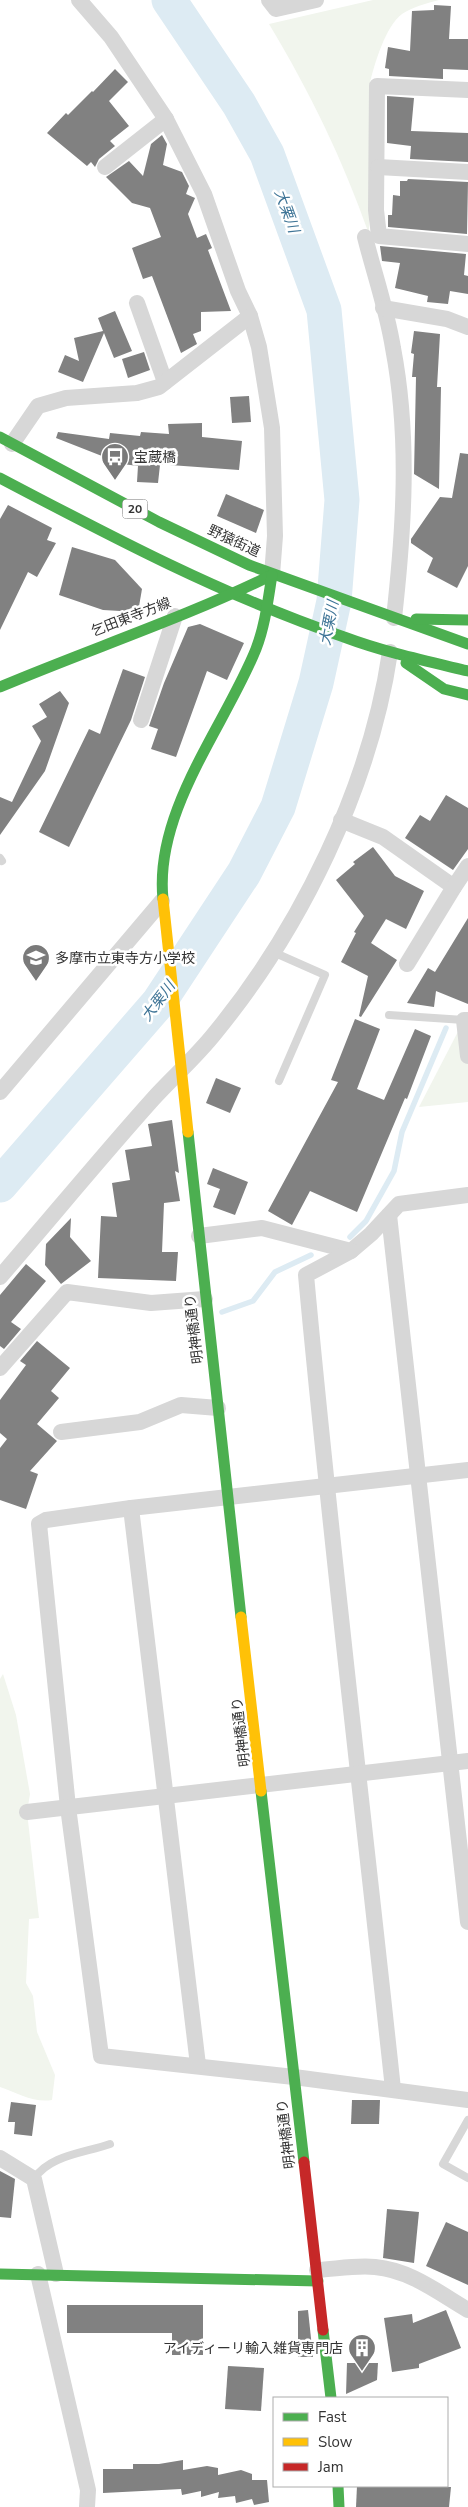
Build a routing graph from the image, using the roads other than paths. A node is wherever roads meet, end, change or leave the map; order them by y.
1 (79, 0) edge
2 (269, 0) edge
3 (316, 0) edge
4 (468, 90) edge
5 (166, 119) junction
6 (105, 167) dead end
7 (378, 167) junction
8 (468, 172) edge
9 (365, 236) dead end
10 (468, 244) edge
11 (137, 302) dead end
12 (383, 308) junction
13 (250, 316) junction
14 (468, 327) edge
15 (165, 382) junction
16 (6, 440) edge
17 (0, 478) edge
18 (276, 576) junction
19 (231, 595) junction
20 (271, 611) junction
21 (175, 616) junction
22 (392, 617) junction
23 (455, 619) junction
24 (468, 620) edge
25 (433, 635) junction
26 (468, 644) edge
27 (387, 651) junction
28 (427, 657) junction
29 (468, 671) edge
30 (0, 687) edge
31 (444, 688) junction
32 (468, 695) edge
33 (141, 720) dead end
34 (341, 820) junction
35 (468, 866) edge
36 (454, 887) junction
37 (163, 903) junction
38 (273, 952) junction
39 (407, 964) dead end
40 (389, 1015) dead end
41 (466, 1020) edge
42 (468, 1056) edge
43 (181, 1066) junction
44 (279, 1080) dead end
45 (0, 1092) edge
46 (468, 1195) edge
47 (389, 1215) junction
48 (199, 1236) junction
49 (351, 1251) junction
50 (0, 1277) edge
51 (205, 1299) junction
52 (0, 1368) edge
53 (218, 1408) junction
54 (61, 1432) dead end
55 (468, 1470) edge
56 (418, 1476) junction
57 (325, 1486) junction
58 (228, 1497) junction
59 (131, 1508) junction
60 (468, 1761) edge
61 (450, 1763) junction
62 (360, 1774) junction
63 (262, 1785) junction
64 (164, 1796) junction
65 (68, 1807) junction
66 (27, 1812) dead end
67 (468, 1922) edge
68 (198, 2065) junction
69 (294, 2077) junction
70 (393, 2089) junction
71 (468, 2100) edge
72 (468, 2120) edge
73 (110, 2144) dead end
74 (0, 2158) edge
75 (468, 2178) edge
76 (34, 2179) junction
77 (0, 2274) edge
78 (38, 2274) junction
79 (56, 2274) junction
80 (318, 2275) junction
81 (468, 2310) edge
82 (331, 2397) edge
83 (338, 2487) edge
84 (87, 2507) edge
85 (339, 2507) edge

1 - 5 street
2 - 3 street
4 - 7 street
5 - 6 street
5 - 13 street
7 - 8 street
7 - 10 street
9 - 12 street
11 - 15 street
12 - 14 street
12 - 22 street
13 - 15 street
13 - 18 street
15 - 16 street
16 - 18 street, 野猿街道 / 20
17 - 19 street
18 - 19 street, 乞田東寺方線
18 - 20 street, 明神橋通り
18 - 22 street, 野猿街道 / 20
19 - 20 street
19 - 21 street, 乞田東寺方線
20 - 27 street
20 - 37 street, 明神橋通り
21 - 30 street, 乞田東寺方線
21 - 33 street
22 - 23 street, 20
22 - 25 street, 野猿街道 / 20
23 - 24 street, 20
23 - 25 lane
25 - 26 street, 野猿街道 / 20
27 - 28 street
27 - 31 street
27 - 34 street
28 - 29 street
28 - 31 lane
31 - 32 street
34 - 36 street
34 - 38 street
35 - 36 street
36 - 39 street
37 - 43 street, 明神橋通り
37 - 45 street
38 - 43 street
38 - 44 lane
40 - 41 lane
41 - 42 street
43 - 48 street, 明神橋通り
43 - 50 street
46 - 47 street
47 - 49 street
47 - 56 street
48 - 49 street
48 - 51 street, 明神橋通り
49 - 57 street
51 - 52 street
51 - 53 street, 明神橋通り
53 - 54 street
53 - 58 street, 明神橋通り
55 - 56 street
56 - 57 street
56 - 61 street
57 - 58 street
57 - 62 street
58 - 59 street
58 - 63 street, 明神橋通り
59 - 64 street
59 - 65 street
60 - 61 street
61 - 62 street
61 - 67 street
62 - 63 street
62 - 70 street
63 - 64 street
63 - 69 street, 明神橋通り
64 - 65 street
64 - 68 street
65 - 66 street
65 - 68 street
68 - 69 street
69 - 70 street
69 - 80 street, 明神橋通り
70 - 71 street
72 - 75 lane
73 - 76 lane
74 - 76 street
76 - 79 street
77 - 78 street
78 - 79 street
78 - 84 street
79 - 80 street
80 - 81 street
80 - 82 street, 明神橋通り
83 - 85 street

